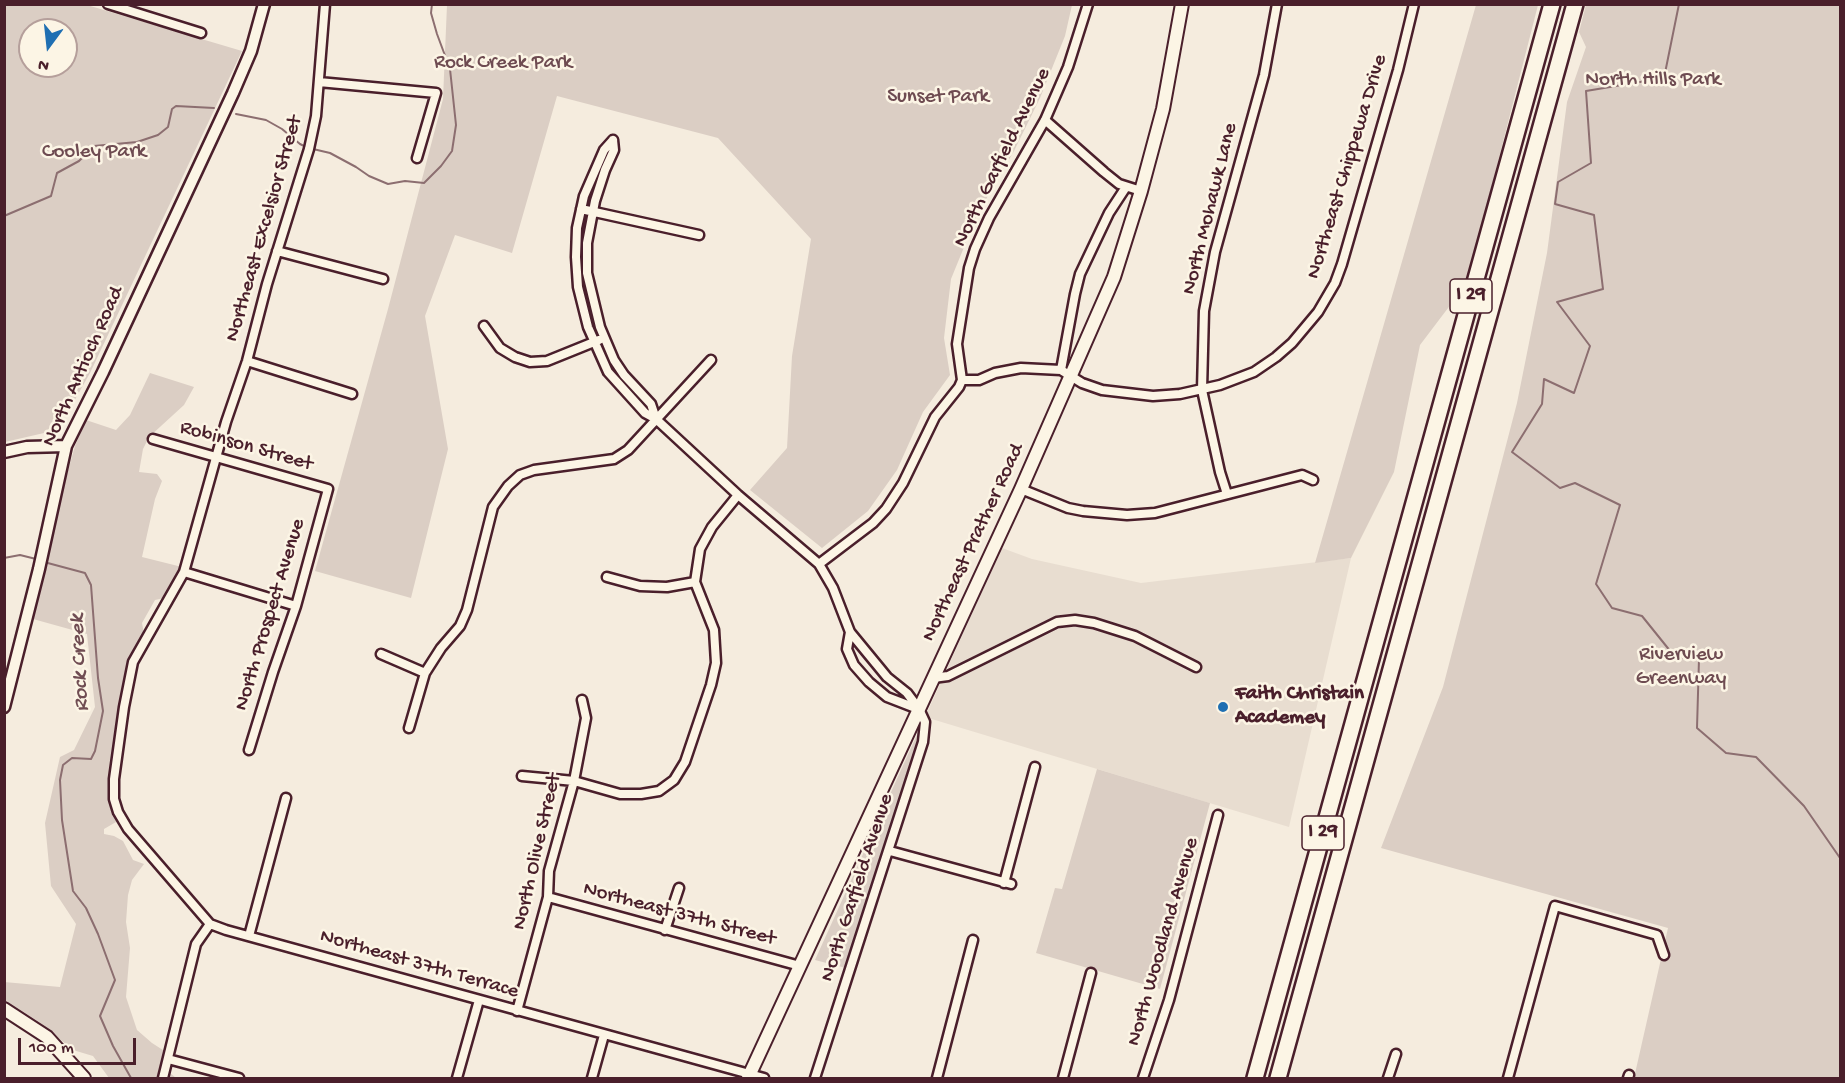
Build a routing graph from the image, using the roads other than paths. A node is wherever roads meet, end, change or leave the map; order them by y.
1 (108, 4) edge
2 (264, 4) edge
3 (325, 4) edge
4 (1088, 4) edge
5 (1182, 4) edge
6 (1277, 4) edge
7 (1414, 4) edge
8 (1552, 4) edge
9 (1575, 4) edge
10 (133, 8) edge
11 (201, 33) dead end
12 (320, 82) junction
13 (1046, 120) junction
14 (417, 158) dead end
15 (1126, 187) junction
16 (1141, 191) junction
17 (581, 209) junction
18 (593, 211) junction
19 (699, 235) dead end
20 (277, 251) junction
21 (383, 279) dead end
22 (484, 326) dead end
23 (605, 337) junction
24 (595, 342) junction
25 (711, 360) dead end
26 (247, 361) junction
27 (1066, 373) junction
28 (962, 380) junction
29 (1202, 390) junction
30 (352, 394) dead end
31 (656, 419) junction
32 (153, 440) dead end
33 (66, 447) junction
34 (4, 452) edge
35 (215, 458) junction
36 (1313, 480) dead end
37 (328, 489) joint
38 (1021, 489) junction
39 (1227, 494) junction
40 (738, 495) junction
41 (819, 564) junction
42 (184, 572) junction
43 (607, 577) dead end
44 (695, 582) junction
45 (296, 606) junction
46 (850, 632) junction
47 (381, 654) dead end
48 (1196, 667) dead end
49 (425, 673) junction
50 (933, 678) junction
51 (582, 700) dead end
52 (4, 706) edge
53 (919, 709) junction
54 (409, 728) dead end
55 (249, 750) dead end
56 (1035, 767) dead end
57 (522, 776) dead end
58 (574, 782) junction
59 (286, 798) dead end
60 (1218, 815) dead end
61 (890, 850) junction
62 (679, 888) dead end
63 (548, 897) junction
64 (210, 924) junction
65 (665, 930) junction
66 (249, 936) junction
67 (973, 940) dead end
68 (1664, 955) dead end
69 (800, 966) junction
70 (1091, 973) dead end
71 (479, 1000) junction
72 (4, 1009) edge
73 (517, 1011) junction
74 (604, 1035) junction
75 (1396, 1054) dead end
76 (168, 1059) junction
77 (749, 1076) edge
78 (84, 1078) edge
79 (163, 1078) edge
80 (239, 1078) edge
81 (457, 1078) edge
82 (592, 1078) edge
83 (764, 1078) edge
84 (815, 1078) edge
85 (937, 1078) edge
86 (1063, 1078) edge
87 (1143, 1078) edge
88 (1256, 1078) edge
89 (1278, 1078) edge
90 (1388, 1078) edge
91 (1508, 1078) edge

1 - 10 street
2 - 33 street, North Antioch Road
3 - 12 street, Northeast Excelsior Street
4 - 13 street, North Garfield Avenue
5 - 16 main road, Northeast Prather Road
6 - 29 street, North Mohawk Lane
7 - 29 street, Northeast Chippewa Drive
8 - 88 highway, I 29
9 - 89 highway, I 29
10 - 11 street
12 - 14 street
12 - 20 street, Northeast Excelsior Street
13 - 15 street
13 - 28 street, North Garfield Avenue
15 - 16 street
15 - 27 street
16 - 27 main road, Northeast Prather Road
17 - 18 street
17 - 18 street
17 - 24 street
18 - 19 street
18 - 23 street
20 - 21 street
20 - 26 street, Northeast Excelsior Street
22 - 24 street
23 - 24 street
23 - 31 street
24 - 31 street
25 - 31 street
26 - 30 street
26 - 35 street, Northeast Excelsior Street
27 - 28 street, Northeast Chippewa Drive
27 - 29 street, Northeast Chippewa Drive
27 - 38 main road, Northeast Prather Road
28 - 41 street
29 - 39 street, North Mohawk Lane
31 - 40 street
31 - 49 street
32 - 35 street, Robinson Street
33 - 34 street
33 - 52 street, North Antioch Road
35 - 37 street, Robinson Street
35 - 42 street, Northeast Excelsior Street
36 - 39 street
37 - 45 street, North Prospect Avenue
38 - 39 street
38 - 50 main road, Northeast Prather Road
40 - 41 street
40 - 44 street
41 - 46 street
42 - 45 street
42 - 64 street, Northeast Excelsior Street
43 - 44 street
44 - 58 street
45 - 55 street, North Prospect Avenue
46 - 53 street
46 - 53 street
47 - 49 street
48 - 50 street
49 - 54 street
50 - 53 main road, Northeast Prather Road
51 - 58 street, North Olive Street
53 - 61 street, North Garfield Avenue
53 - 69 main road, Northeast Prather Road
56 - 61 street
57 - 58 street
58 - 63 street, North Olive Street
59 - 66 street
60 - 87 street, North Woodland Avenue
61 - 84 street, North Garfield Avenue
62 - 65 street
63 - 65 street, Northeast 37th Street
63 - 73 street, North Olive Street
64 - 66 street, Northeast 37th Terrace
64 - 76 street
65 - 69 street, Northeast 37th Street
66 - 71 street, Northeast 37th Terrace
67 - 85 street
68 - 91 street
69 - 77 main road, Northeast Prather Road
70 - 86 street
71 - 73 street, Northeast 37th Terrace
71 - 81 street
72 - 78 main road
73 - 74 street, Northeast 37th Terrace
74 - 77 street, Northeast 37th Terrace
74 - 82 street
75 - 90 street
76 - 79 street
76 - 80 street
77 - 83 street, Northeast 37th Terrace

